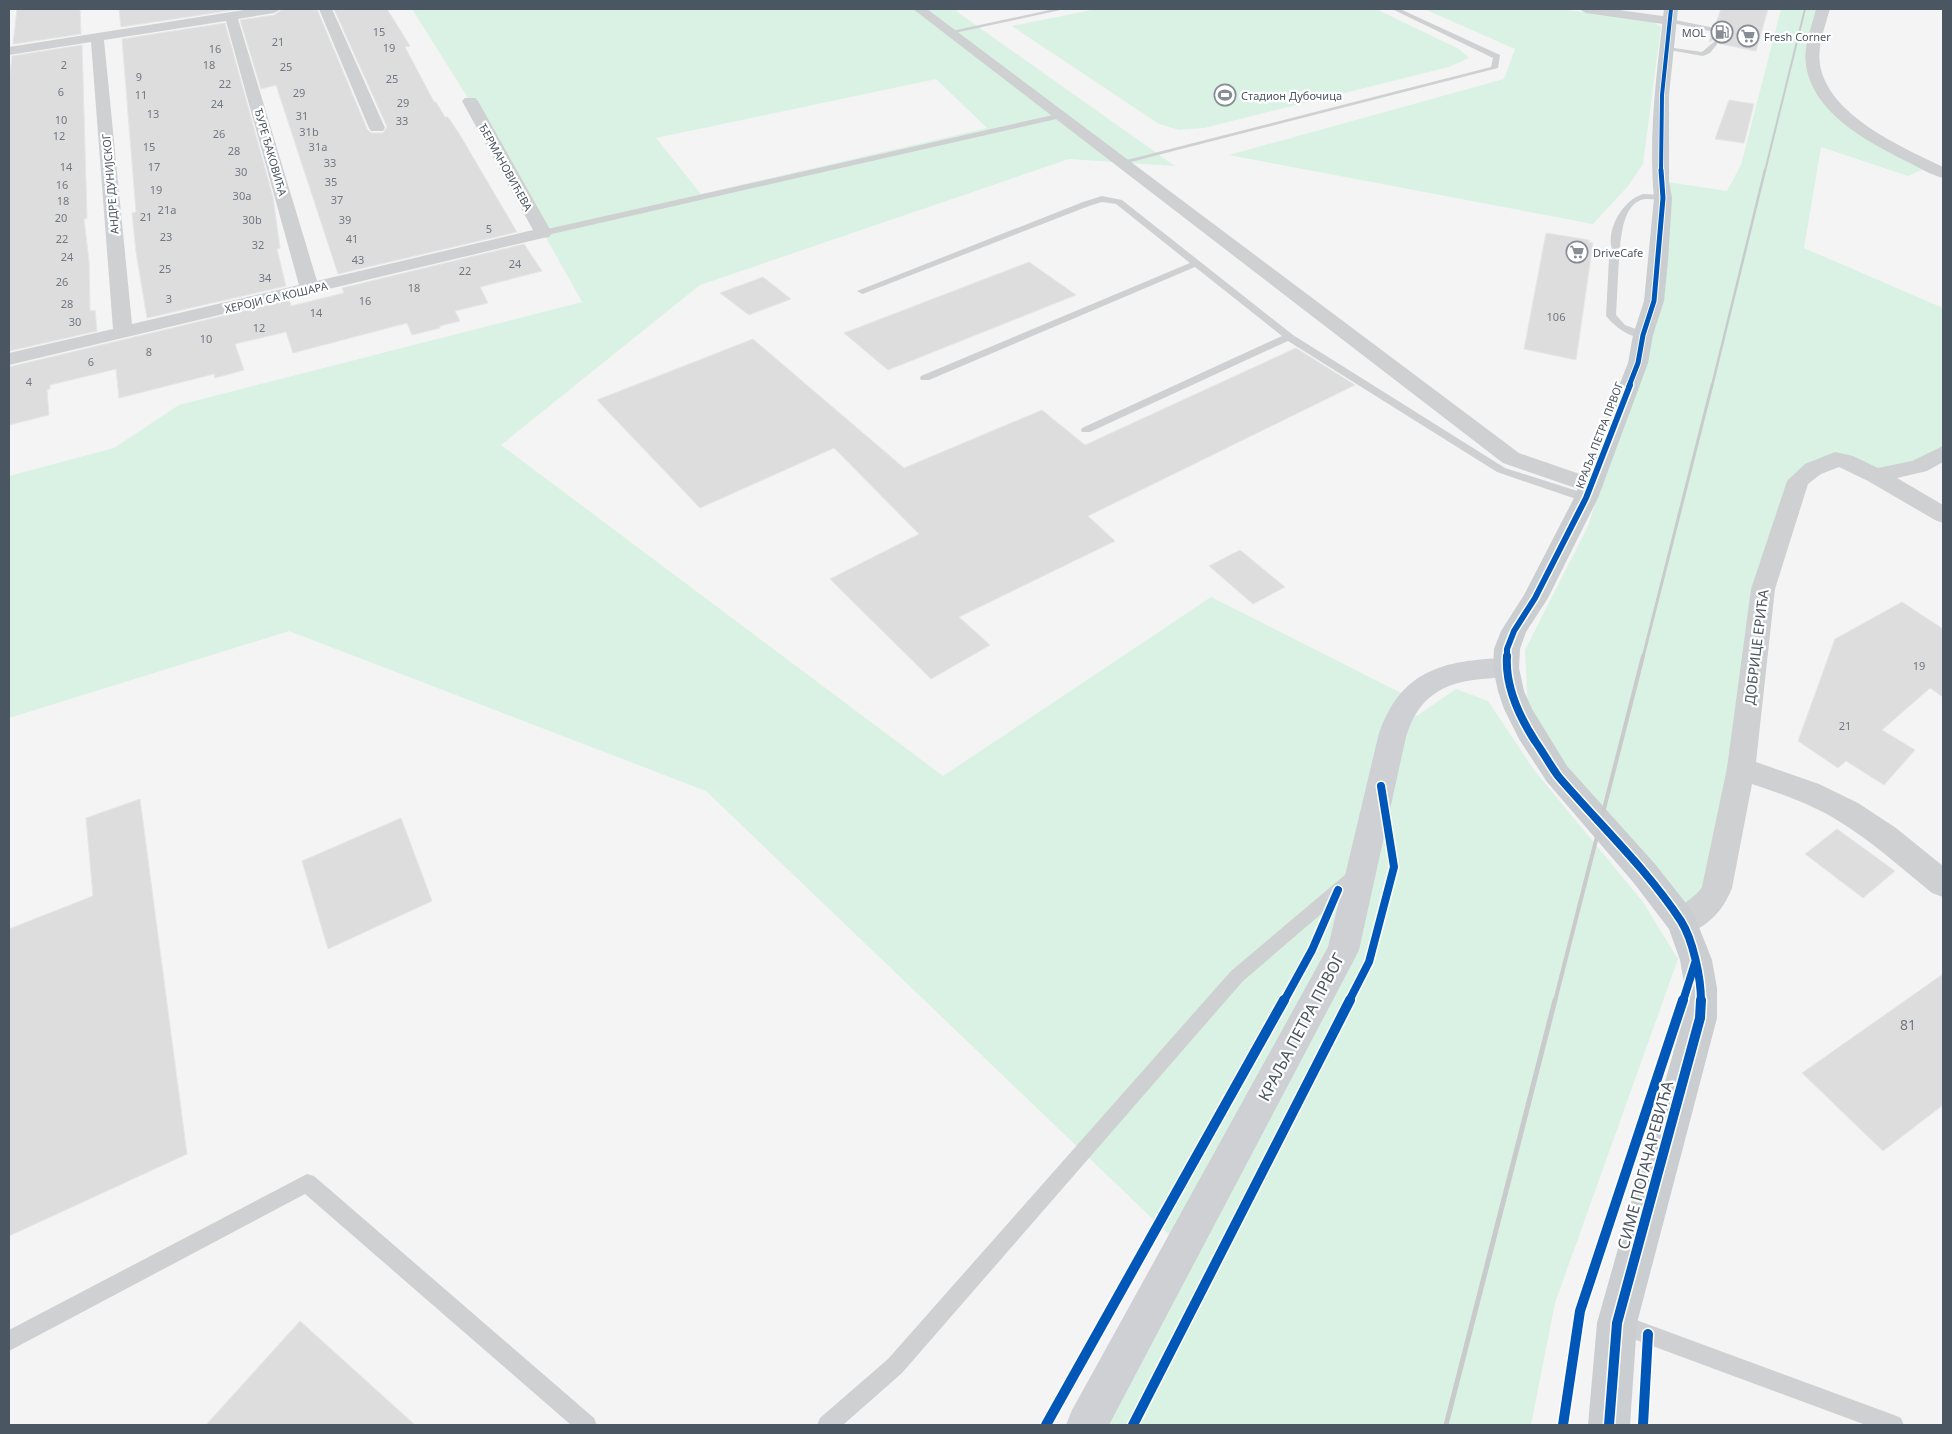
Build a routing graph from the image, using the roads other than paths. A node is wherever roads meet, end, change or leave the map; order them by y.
1 (274, 9) edge
2 (324, 9) edge
3 (919, 9) edge
4 (1022, 9) edge
5 (1062, 9) edge
6 (1395, 9) edge
7 (1586, 9) edge
8 (1823, 9) edge
9 (1032, 15) junction
10 (1670, 15) edge
11 (231, 16) junction
12 (1710, 29) dead end
13 (950, 32) junction
14 (97, 36) junction
15 (1715, 43) dead end
16 (1667, 49) junction
17 (9, 51) edge
18 (470, 101) dead end
19 (1062, 115) junction
20 (376, 128) dead end
21 (1122, 162) junction
22 (1943, 173) edge
23 (1663, 198) junction
24 (543, 234) junction
25 (1615, 247) dead end
26 (1614, 258) dead end
27 (1196, 263) junction
28 (310, 289) junction
29 (862, 291) dead end
30 (123, 331) junction
31 (1643, 335) junction
32 (1289, 337) junction
33 (9, 359) edge
34 (925, 378) dead end
35 (1086, 430) dead end
36 (1943, 453) edge
37 (1876, 476) junction
38 (1589, 492) junction
39 (1943, 516) edge
40 (1506, 668) junction
41 (1741, 768) junction
42 (1601, 823) joint
43 (1359, 872) junction
44 (1939, 874) edge
45 (1682, 922) junction
46 (1617, 1323) junction
47 (9, 1341) edge
48 (587, 1425) edge
49 (827, 1425) edge
50 (1087, 1425) edge
51 (1609, 1425) edge
52 (1894, 1425) edge

1 - 11 street
2 - 20 street
3 - 13 street
4 - 9 lane
5 - 9 lane
6 - 21 lane
7 - 10 street
8 - 22 street
9 - 13 lane
10 - 12 lane
10 - 16 main road, КРАЉА ПЕТРА ПРВОГ
11 - 14 street
11 - 28 street, ЂУРЕ ЂАКОВИЋА
13 - 19 street
14 - 17 street
14 - 30 street, АНДРЕ ДУНИЈСКОГ
15 - 16 lane
16 - 23 main road, КРАЉА ПЕТРА ПРВОГ
18 - 24 street, ЂЕРМАНОВИЋЕВА
19 - 21 street
19 - 24 lane
21 - 38 street
23 - 25 lane
23 - 31 main road, КРАЉА ПЕТРА ПРВОГ
24 - 28 street, ХЕРОЈИ СА КОШАРА
26 - 31 lane
27 - 29 lane
27 - 32 lane
27 - 34 lane
28 - 30 street, ХЕРОЈИ СА КОШАРА
30 - 33 street, ХЕРОЈИ СА КОШАРА
31 - 38 main road, КРАЉА ПЕТРА ПРВОГ
32 - 35 lane
32 - 38 lane
36 - 37 street
37 - 39 street
37 - 41 street, ДОБРИЦЕ ЕРИЋА
38 - 40 main road, КРАЉА ПЕТРА ПРВОГ
40 - 42 main road, КРАЉА ПЕТРА ПРВОГ
40 - 43 main road, КРАЉА ПЕТРА ПРВОГ
41 - 44 street
41 - 45 street
42 - 45 main road, СИМЕ ПОГАЧАРЕВИЋА
43 - 49 lane
43 - 50 main road, КРАЉА ПЕТРА ПРВОГ
45 - 46 main road, СИМЕ ПОГАЧАРЕВИЋА
46 - 51 main road, СИМЕ ПОГАЧАРЕВИЋА
46 - 52 lane
47 - 48 lane

